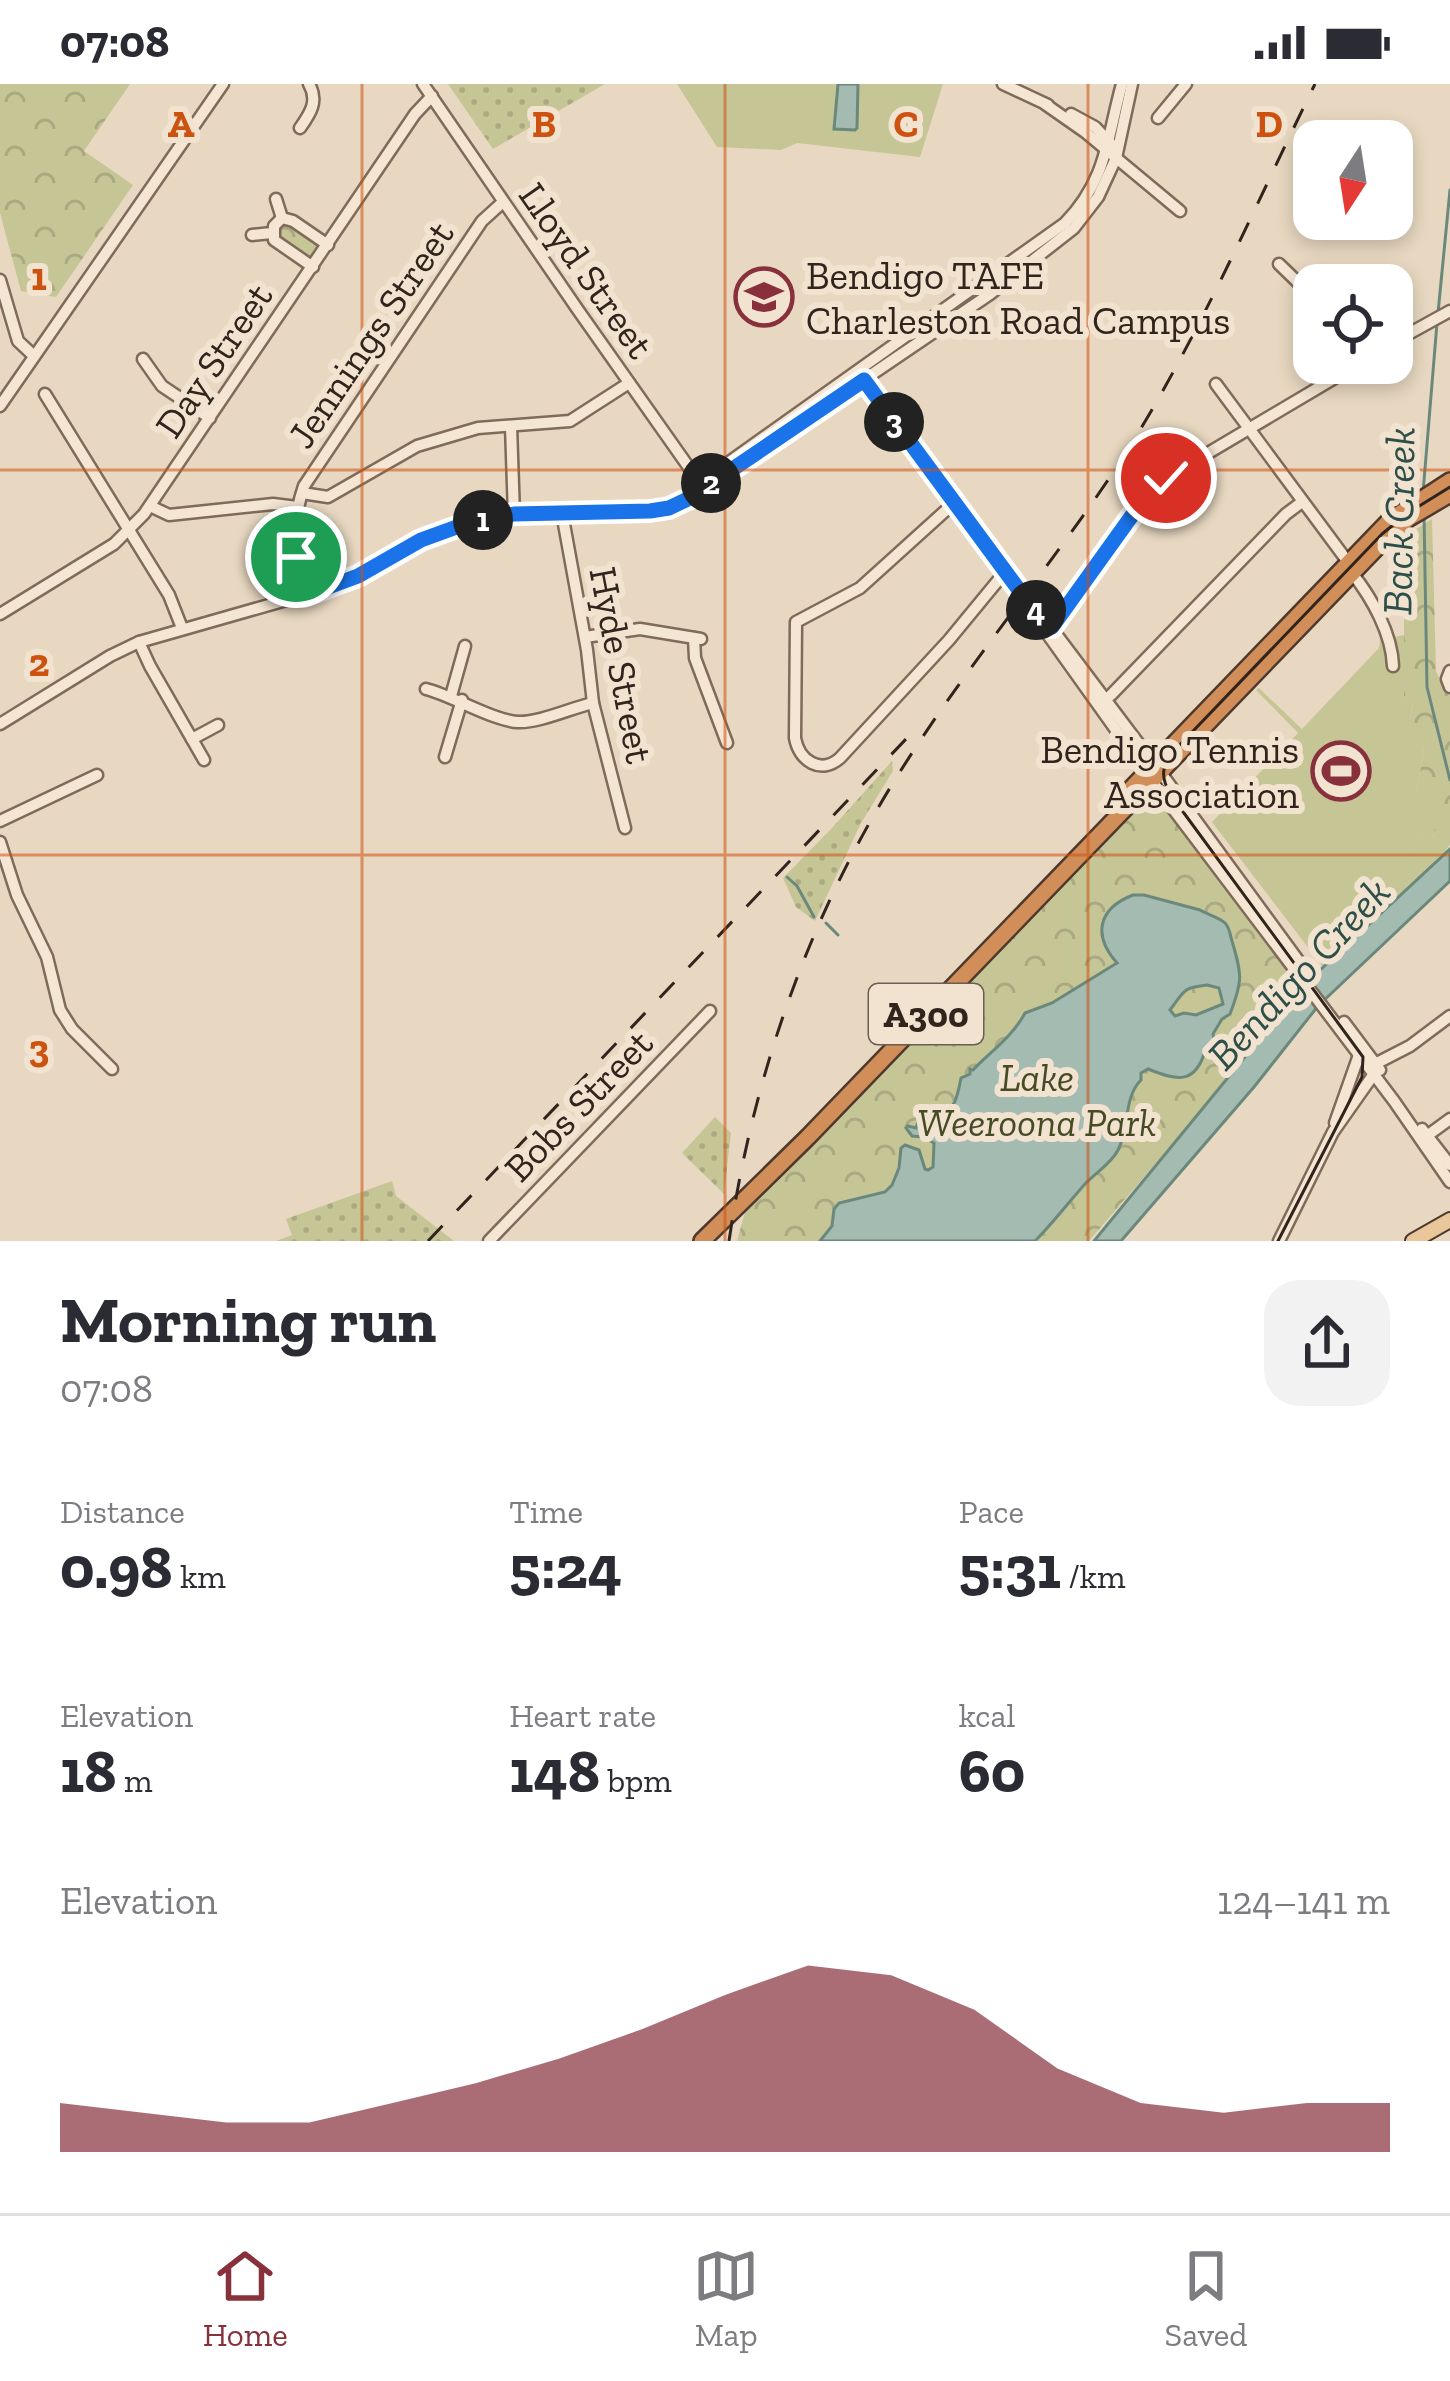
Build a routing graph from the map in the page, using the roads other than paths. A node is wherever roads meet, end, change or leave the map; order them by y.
1 (223, 84) edge
2 (309, 84) edge
3 (424, 84) edge
4 (1003, 84) edge
5 (1132, 84) edge
6 (1186, 84) edge
7 (1120, 90) edge
8 (432, 95) junction
9 (1045, 104) junction
10 (1077, 117) junction
11 (1158, 118) dead end
12 (300, 128) dead end
13 (1113, 151) junction
14 (276, 199) dead end
15 (503, 202) junction
16 (1180, 211) dead end
17 (282, 218) junction
18 (272, 233) junction
19 (252, 235) dead end
20 (328, 245) junction
21 (1279, 264) dead end
22 (313, 267) junction
23 (1293, 278) edge
24 (0, 280) edge
25 (1447, 313) edge
26 (1413, 332) edge
27 (34, 356) junction
28 (142, 359) dead end
29 (860, 375) junction
30 (629, 383) junction
31 (1216, 384) dead end
32 (1324, 384) edge
33 (45, 394) dead end
34 (0, 406) edge
35 (210, 418) junction
36 (511, 426) junction
37 (1249, 428) junction
38 (1450, 481) edge
39 (702, 485) junction
40 (302, 493) junction
41 (1450, 494) edge
42 (954, 502) junction
43 (1302, 502) junction
44 (1424, 503) junction
45 (150, 506) junction
46 (297, 507) junction
47 (562, 513) junction
48 (514, 514) junction
49 (129, 531) junction
50 (1350, 568) junction
51 (1005, 572) junction
52 (304, 596) junction
53 (0, 614) edge
54 (182, 628) junction
55 (1049, 630) junction
56 (585, 638) junction
57 (139, 642) junction
58 (465, 646) dead end
59 (1393, 666) dead end
60 (424, 688) dead end
61 (456, 698) junction
62 (1102, 702) junction
63 (593, 703) junction
64 (0, 724) edge
65 (218, 725) dead end
66 (720, 736) dead end
67 (192, 739) junction
68 (444, 758) dead end
69 (204, 760) dead end
70 (1153, 773) junction
71 (97, 775) dead end
72 (0, 820) edge
73 (625, 828) dead end
74 (0, 842) edge
75 (1326, 1004) junction
76 (710, 1011) dead end
77 (1450, 1016) edge
78 (1410, 1046) junction
79 (1359, 1055) junction
80 (112, 1069) dead end
81 (1376, 1069) junction
82 (1387, 1080) junction
83 (1450, 1119) edge
84 (1333, 1132) junction
85 (1424, 1138) junction
86 (1450, 1165) edge
87 (1450, 1182) edge
88 (1450, 1220) edge
89 (489, 1241) edge
90 (704, 1241) edge
91 (1279, 1241) edge
92 (1412, 1241) edge

1 - 27 street
2 - 12 street
3 - 8 street, Lloyd Street
4 - 9 street
5 - 13 street
6 - 11 street
7 - 10 street
7 - 13 street
8 - 15 street, Lloyd Street
8 - 20 street, Day Street
9 - 10 street
9 - 13 street
10 - 13 street
13 - 16 street
13 - 29 street
14 - 17 street
15 - 30 street, Lloyd Street
15 - 40 street, Jennings Street
17 - 18 street
17 - 20 street
18 - 19 street
18 - 22 street
20 - 22 street, Day Street
21 - 23 street
22 - 35 street, Day Street
24 - 27 street
25 - 26 street
27 - 34 street
28 - 35 street
29 - 39 street
29 - 42 street
30 - 36 street
30 - 39 street, Lloyd Street
31 - 37 street
32 - 37 street
33 - 49 street
35 - 45 street, Day Street
36 - 40 street
36 - 48 street
37 - 43 street
37 - 55 street
38 - 44 highway, A300
39 - 47 street
40 - 46 street, Jennings Street
41 - 44 highway, A300
42 - 51 street
42 - 51 street
43 - 50 street
43 - 62 street
44 - 50 highway, A300
45 - 46 street
45 - 49 street, Day Street
46 - 52 street
47 - 48 street
47 - 56 street, Hyde Street
48 - 52 street
49 - 53 street, Day Street
49 - 54 street
50 - 59 street
50 - 70 highway, A300
51 - 55 street
52 - 54 street
54 - 57 street
55 - 62 street
56 - 63 street, Hyde Street
56 - 66 street
57 - 64 street
57 - 67 street
58 - 61 street
60 - 61 street
61 - 63 street
61 - 68 street
62 - 70 street
63 - 73 street, Hyde Street
65 - 67 street
67 - 69 street
70 - 75 street
70 - 90 highway, A300
71 - 72 street
74 - 80 street
75 - 79 street
75 - 81 street
76 - 89 street, Bobs Street
77 - 78 street
78 - 81 street
78 - 82 street
79 - 81 street
79 - 84 street
81 - 82 street
81 - 84 street
81 - 85 street
82 - 85 street
83 - 85 street
84 - 91 street
85 - 86 street
85 - 87 street
88 - 92 main road

